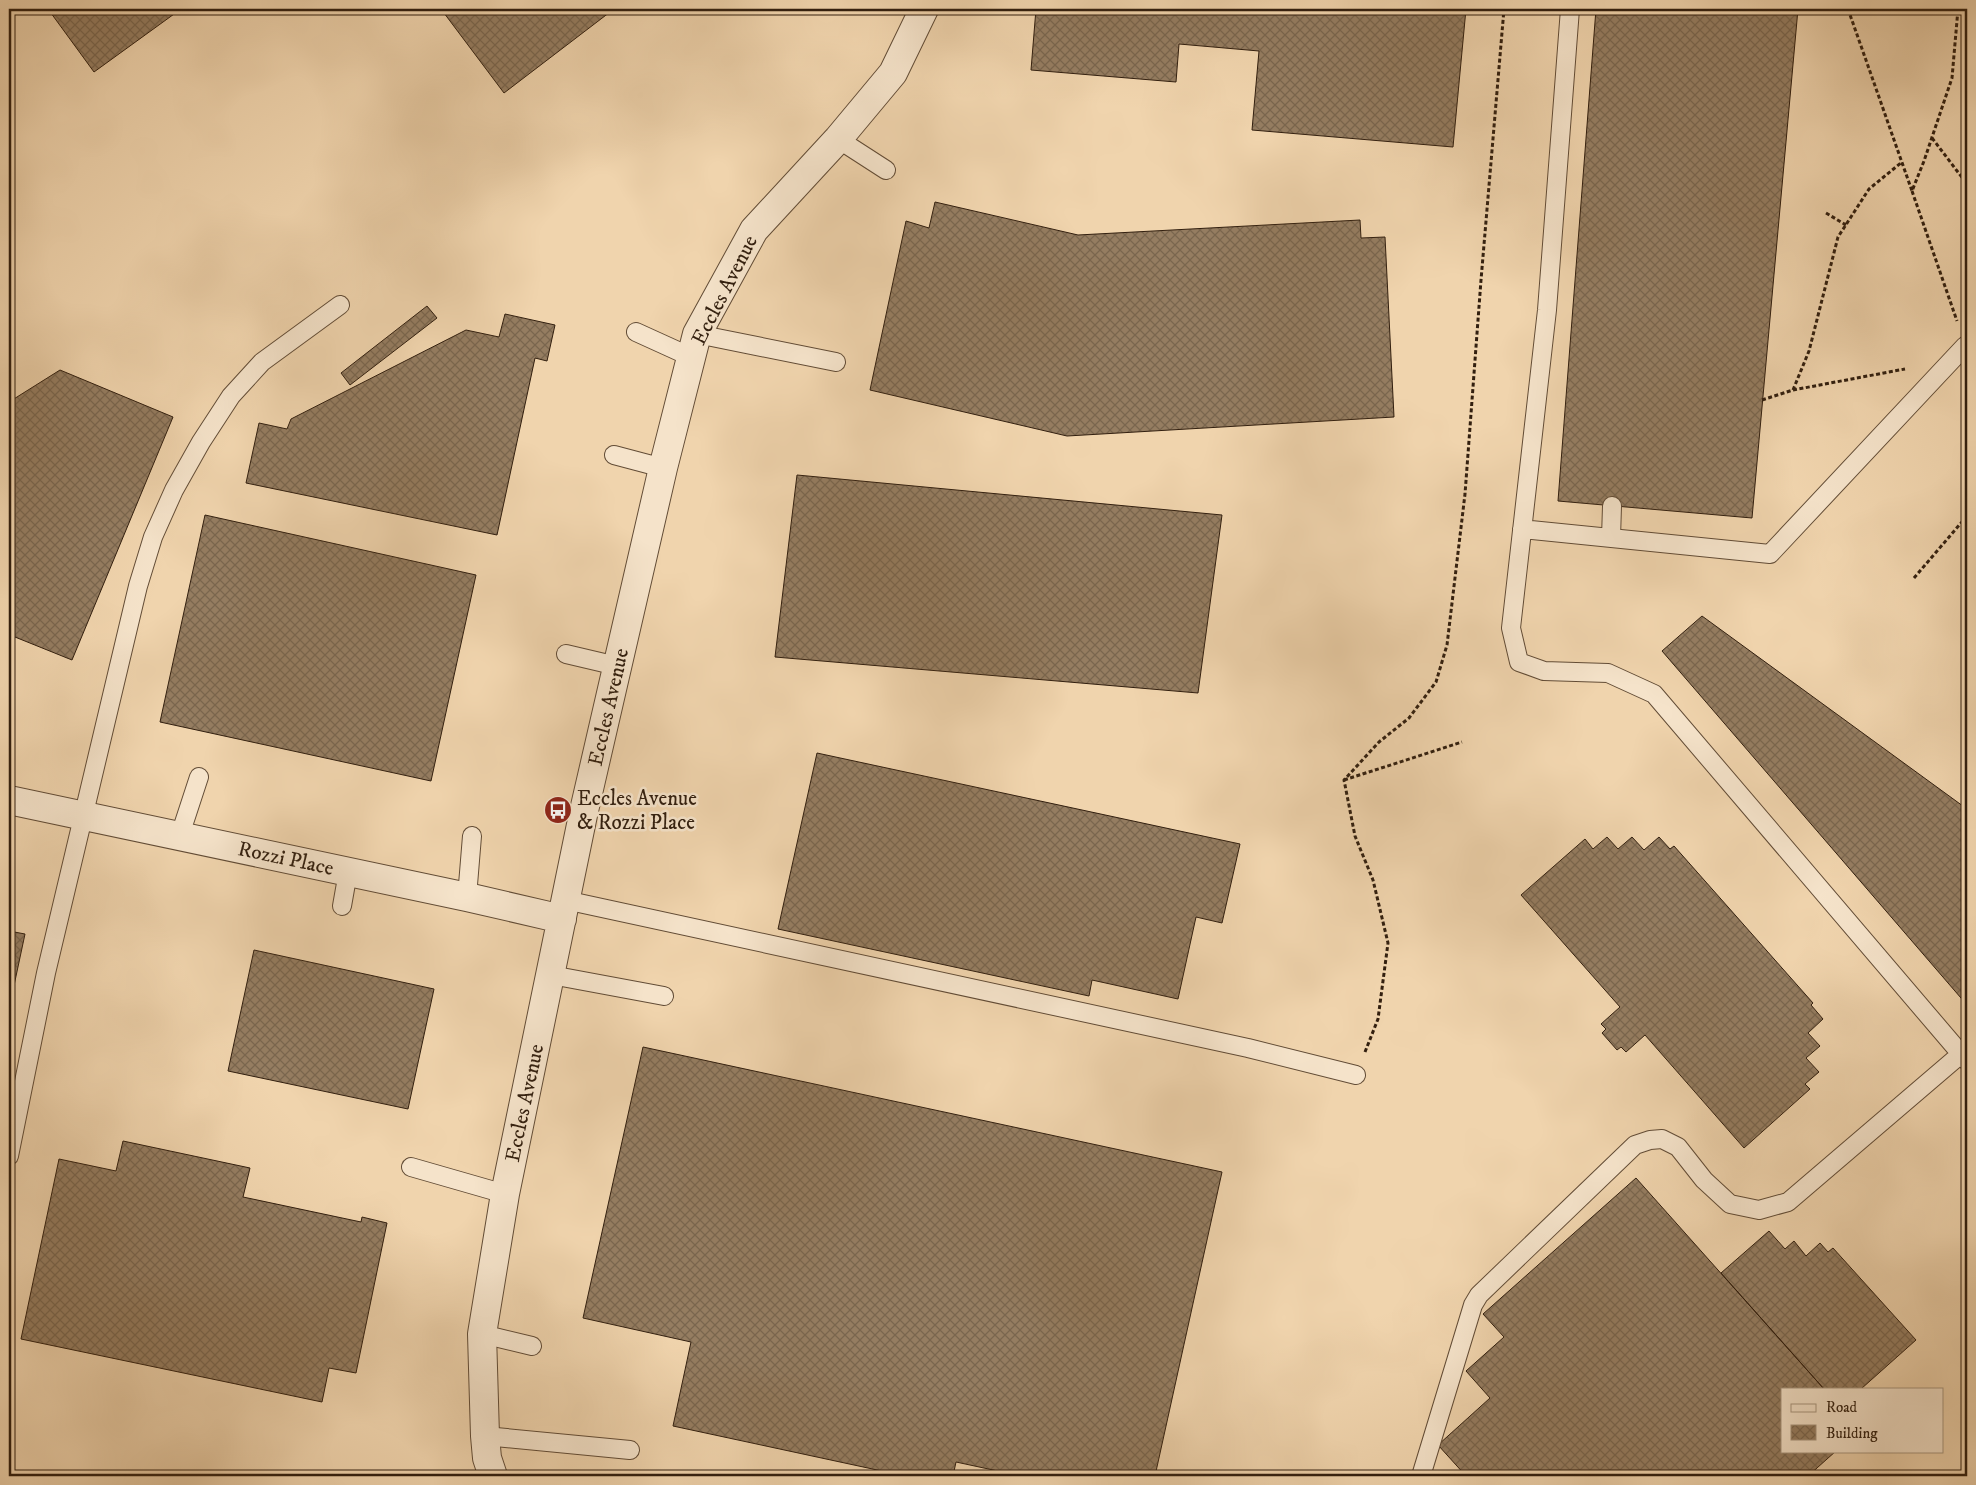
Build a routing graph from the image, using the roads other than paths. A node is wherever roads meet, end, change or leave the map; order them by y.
1 (924, 9) edge
2 (1570, 9) edge
3 (838, 139) junction
4 (886, 170) dead end
5 (340, 305) dead end
6 (636, 332) dead end
7 (694, 346) junction
8 (1965, 346) road end
9 (836, 362) dead end
10 (614, 455) dead end
11 (662, 468) junction
12 (1612, 506) dead end
13 (1522, 529) junction
14 (1611, 538) junction
15 (566, 654) dead end
16 (617, 666) junction
17 (198, 777) dead end
18 (9, 800) edge
19 (83, 816) junction
20 (180, 835) junction
21 (472, 836) dead end
22 (348, 872) junction
23 (466, 897) junction
24 (342, 906) dead end
25 (563, 910) junction
26 (551, 975) junction
27 (664, 996) dead end
28 (1964, 1057) edge
29 (1356, 1075) road end
30 (9, 1156) edge
31 (411, 1167) dead end
32 (506, 1194) junction
33 (482, 1334) junction
34 (532, 1346) dead end
35 (485, 1436) junction
36 (630, 1450) dead end
37 (493, 1476) edge
38 (1421, 1476) edge

1 - 3 street, Eccles Avenue
2 - 13 lane
3 - 4 lane
3 - 7 street, Eccles Avenue
5 - 19 lane
6 - 7 lane
7 - 9 lane
7 - 11 street, Eccles Avenue
8 - 14 lane
10 - 11 lane
11 - 16 street, Eccles Avenue
12 - 14 lane
13 - 14 lane
13 - 28 lane
15 - 16 lane
16 - 25 street, Eccles Avenue
17 - 20 lane
18 - 19 street, Rozzi Place
19 - 20 street, Rozzi Place
19 - 30 lane
20 - 22 street, Rozzi Place
21 - 23 lane
22 - 23 street, Rozzi Place
22 - 24 lane
23 - 25 street, Rozzi Place
25 - 26 street, Eccles Avenue
25 - 29 lane
26 - 27 lane
26 - 32 street, Eccles Avenue
28 - 38 lane
31 - 32 lane
32 - 33 street, Eccles Avenue
33 - 34 lane
33 - 35 street, Eccles Avenue
35 - 36 lane
35 - 37 street, Eccles Avenue

